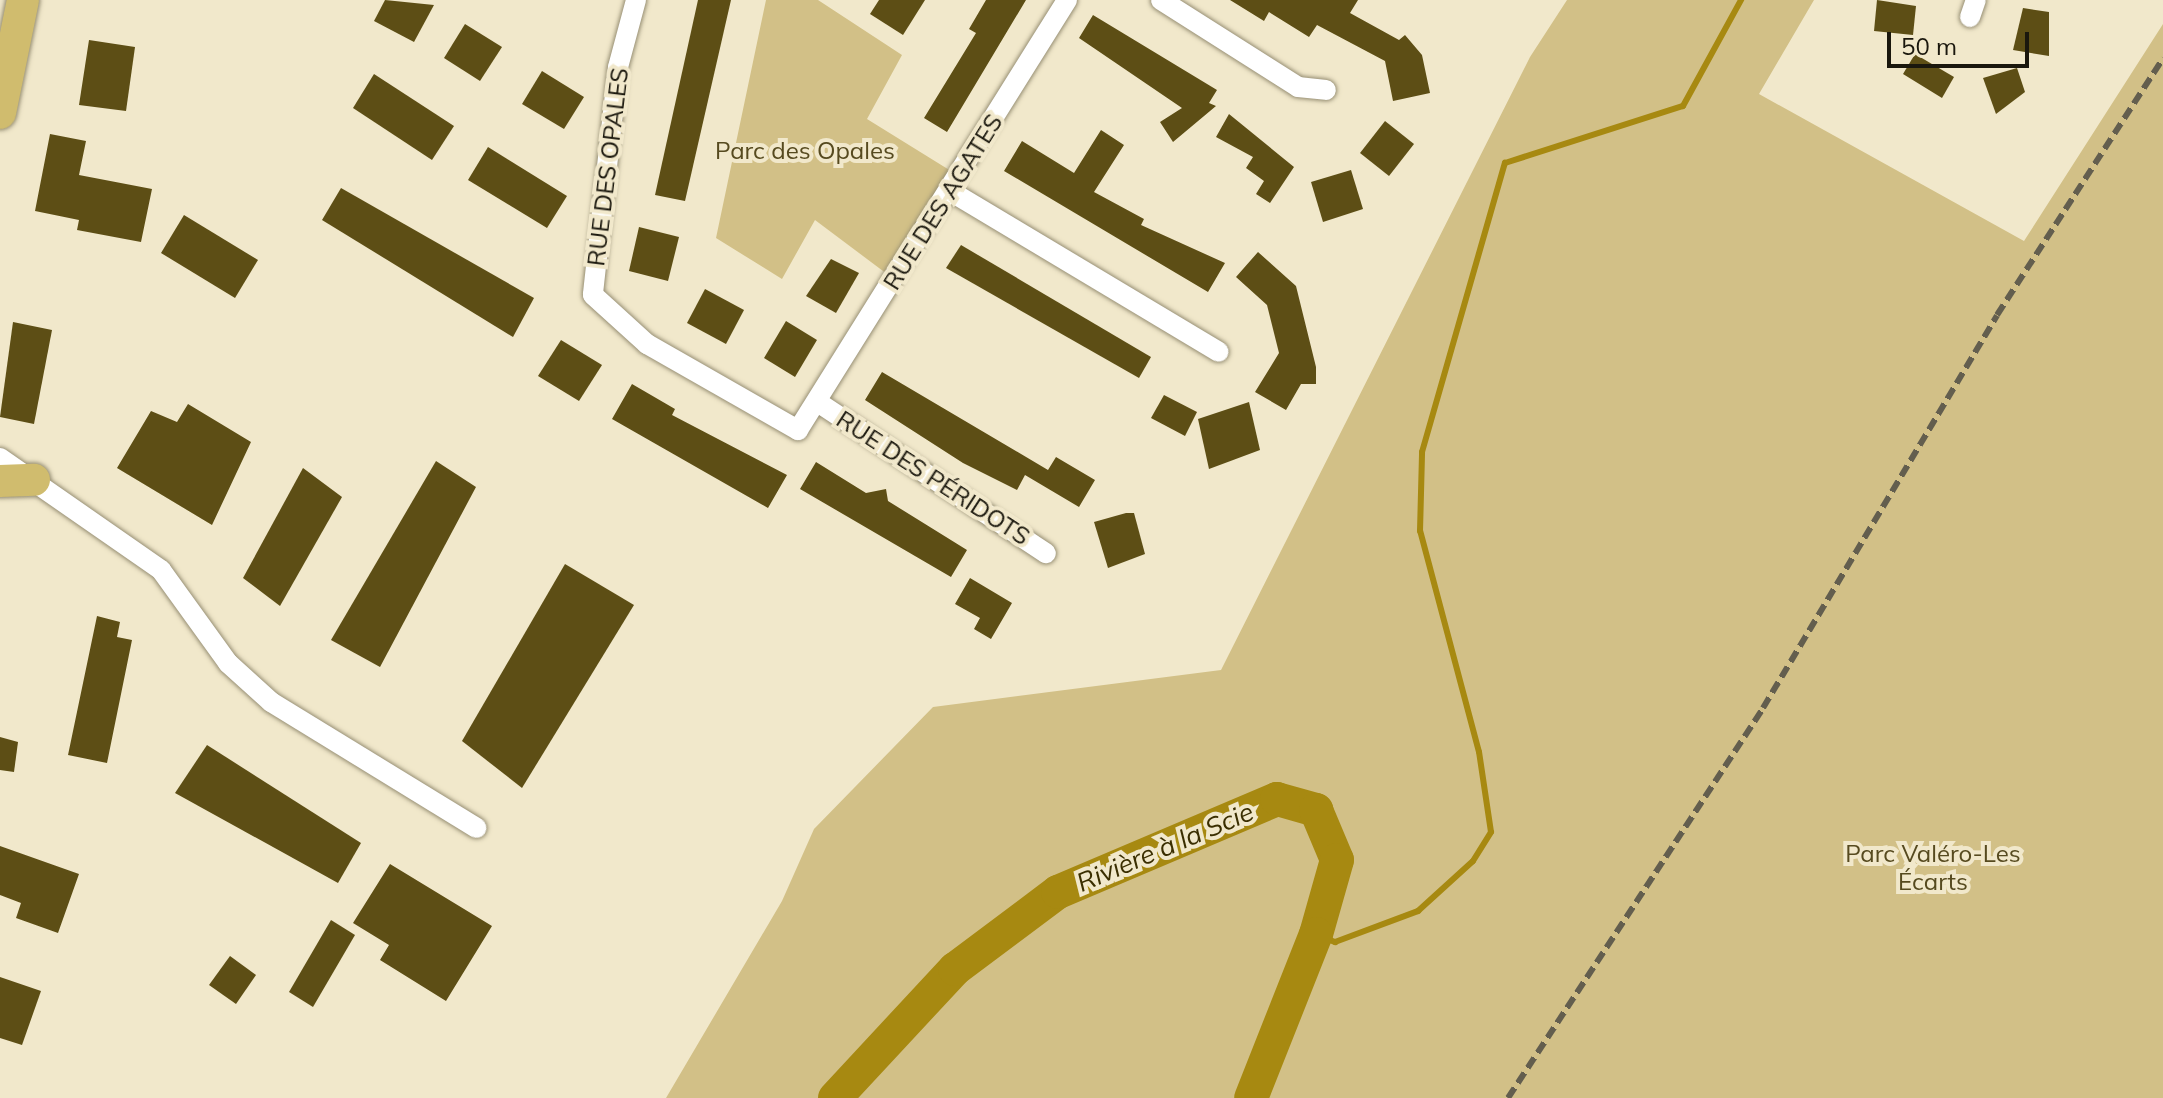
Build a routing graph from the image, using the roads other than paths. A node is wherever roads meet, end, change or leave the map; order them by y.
1 (23, 0) edge
2 (636, 0) edge
3 (1067, 0) edge
4 (1161, 0) edge
5 (1326, 90) dead end
6 (0, 113) edge
7 (950, 191) junction
8 (1219, 352) dead end
9 (819, 403) junction
10 (0, 458) edge
11 (34, 480) junction
12 (0, 481) edge
13 (1046, 553) dead end
14 (477, 828) dead end

1 - 6 main road
2 - 9 street, RUE DES OPALES
3 - 7 street, RUE DES AGATES
4 - 5 street
7 - 8 street
7 - 9 street, RUE DES AGATES
9 - 13 street, RUE DES PÉRIDOTS
10 - 11 street
11 - 12 main road
11 - 14 street

